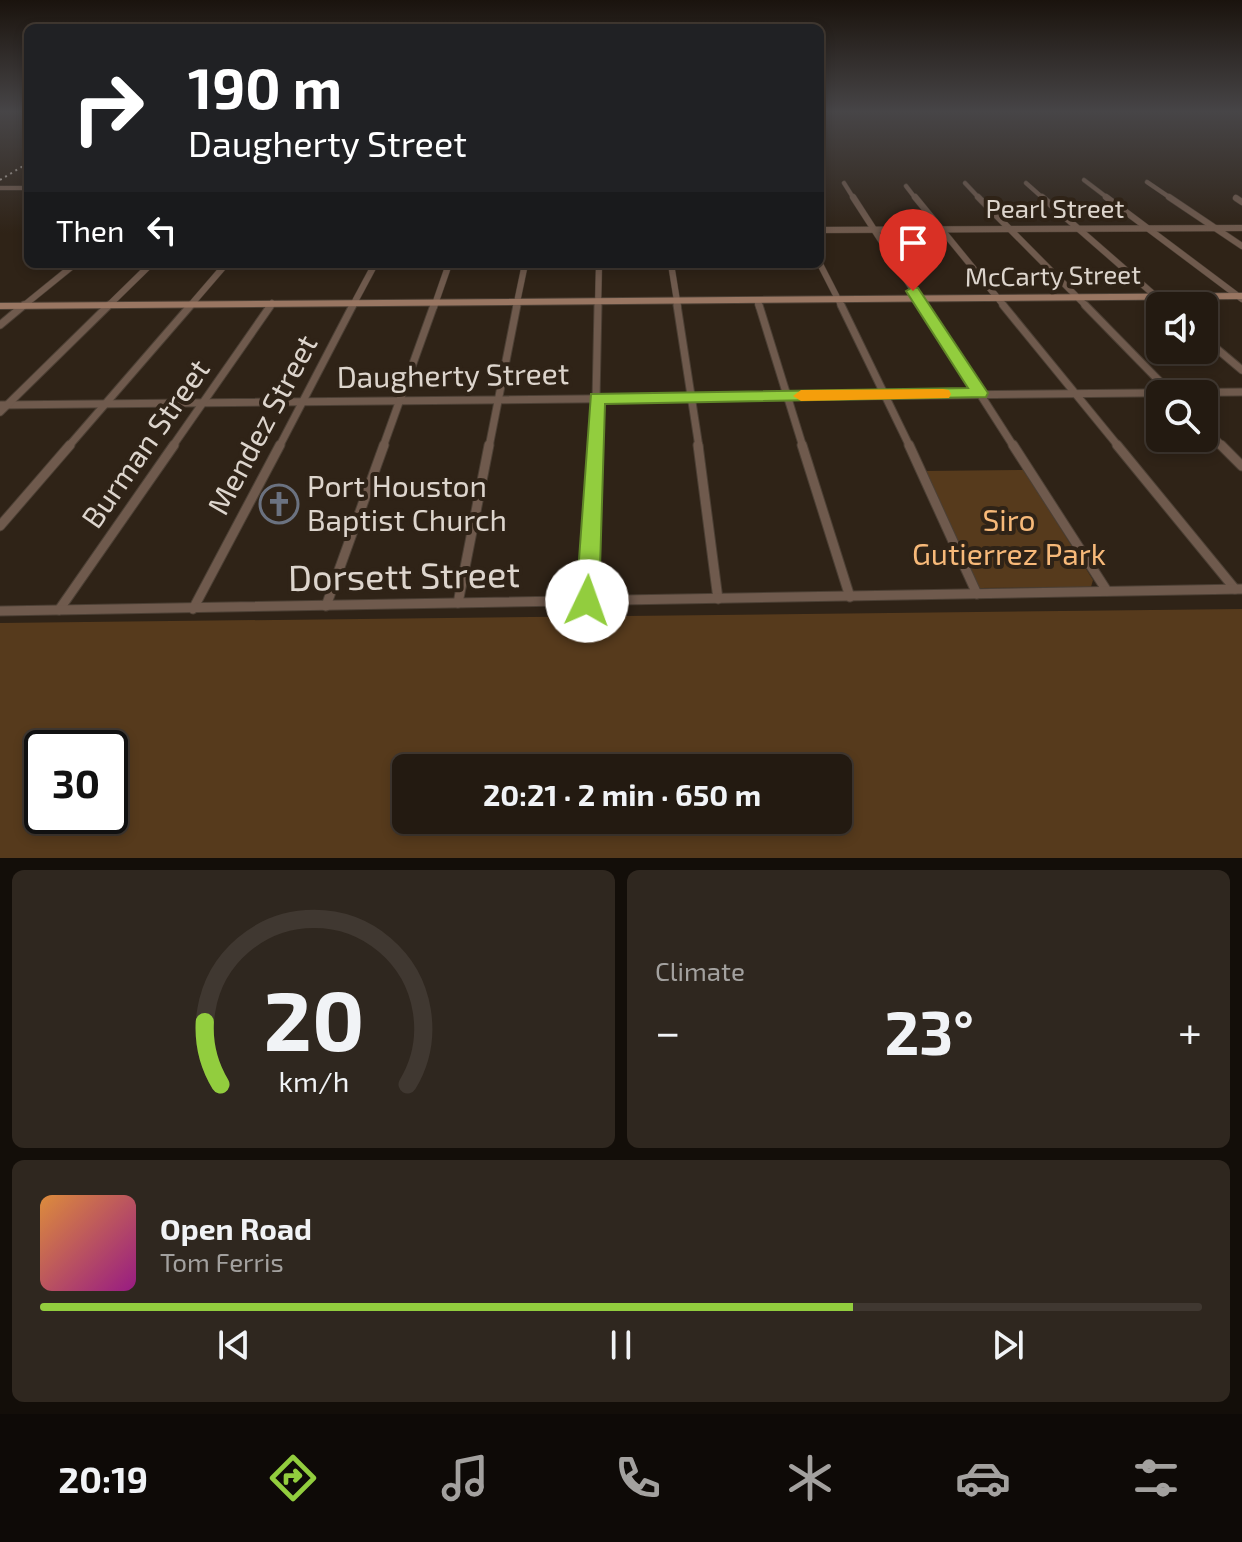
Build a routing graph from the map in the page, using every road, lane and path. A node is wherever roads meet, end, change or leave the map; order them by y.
1 (1084, 180) dead end
2 (1147, 182) dead end
3 (844, 183) dead end
4 (965, 183) dead end
5 (1026, 183) dead end
6 (906, 186) dead end
7 (0, 188) edge
8 (24, 188) edge
9 (1236, 198) dead end
10 (1242, 202) edge
11 (1148, 228) junction
12 (1216, 228) junction
13 (1242, 228) edge
14 (1078, 229) junction
15 (824, 230) edge
16 (874, 230) junction
17 (942, 230) junction
18 (1012, 230) junction
19 (1242, 246) edge
20 (70, 268) edge
21 (147, 268) edge
22 (222, 268) edge
23 (373, 268) edge
24 (448, 268) edge
25 (524, 268) edge
26 (599, 268) edge
27 (672, 268) edge
28 (822, 268) edge
29 (1151, 292) edge
30 (1146, 296) edge
31 (1076, 297) junction
32 (1218, 297) edge
33 (1241, 297) edge
34 (998, 298) junction
35 (918, 299) junction
36 (757, 300) junction
37 (838, 300) junction
38 (676, 301) junction
39 (436, 302) junction
40 (517, 302) junction
41 (597, 302) junction
42 (272, 303) junction
43 (190, 304) junction
44 (353, 304) junction
45 (108, 305) junction
46 (0, 306) edge
47 (23, 306) junction
48 (0, 325) edge
49 (1218, 350) edge
50 (1242, 370) edge
51 (1158, 380) edge
52 (1218, 392) edge
53 (1242, 392) edge
54 (980, 393) junction
55 (1075, 393) junction
56 (1146, 393) edge
57 (886, 395) junction
58 (789, 396) junction
59 (597, 398) junction
60 (692, 398) junction
61 (499, 400) junction
62 (303, 401) junction
63 (401, 401) junction
64 (204, 404) junction
65 (4, 405) edge
66 (105, 405) junction
67 (0, 412) edge
68 (1218, 441) edge
69 (1242, 466) edge
70 (0, 526) edge
71 (1238, 589) edge
72 (1107, 591) junction
73 (977, 594) junction
74 (850, 597) junction
75 (718, 599) junction
76 (587, 601) junction
77 (458, 603) junction
78 (326, 606) junction
79 (193, 609) junction
80 (59, 610) junction
81 (0, 611) edge

1 - 11 street
2 - 12 street
3 - 16 street
4 - 18 street
5 - 14 street
6 - 17 street
7 - 8 street
9 - 10 street
11 - 12 street, Pearl Street
11 - 14 street, Pearl Street
11 - 33 street
12 - 13 street, Pearl Street
12 - 19 street
14 - 18 street, Pearl Street
14 - 29 street
15 - 16 street, Pearl Street
16 - 17 street, Pearl Street
16 - 35 street
17 - 18 street, Pearl Street
17 - 34 street
18 - 31 street
20 - 47 street
21 - 45 street
22 - 43 street
23 - 44 street, Mendez Street
24 - 39 street
25 - 40 street
26 - 41 street
27 - 38 street
28 - 37 street
30 - 31 main road, McCarty Street
31 - 34 main road, McCarty Street
31 - 51 street
32 - 33 main road, McCarty Street
34 - 35 main road, McCarty Street
34 - 55 street
35 - 37 main road, McCarty Street
35 - 54 street
36 - 37 main road, McCarty Street
36 - 38 main road, McCarty Street
36 - 58 street
37 - 57 street
38 - 41 main road, McCarty Street
38 - 60 street
39 - 40 main road, McCarty Street
39 - 44 main road, McCarty Street
39 - 63 street
40 - 41 main road, McCarty Street
40 - 61 street
41 - 59 street
42 - 43 main road, McCarty Street
42 - 44 main road, McCarty Street
42 - 64 street, Burman Street
43 - 45 main road, McCarty Street
43 - 66 street
44 - 62 street, Mendez Street
45 - 47 main road, McCarty Street
45 - 65 street
46 - 47 main road, McCarty Street
47 - 48 street
49 - 50 street
52 - 53 street, Daugherty Street
54 - 55 street, Daugherty Street
54 - 57 street, Daugherty Street
54 - 72 street
55 - 56 street, Daugherty Street
55 - 71 street
57 - 58 street, Daugherty Street
57 - 73 street
58 - 60 street, Daugherty Street
58 - 74 street
59 - 60 street, Daugherty Street
59 - 61 street, Daugherty Street
59 - 76 street
60 - 75 street
61 - 63 street, Daugherty Street
61 - 77 street
62 - 63 street, Daugherty Street
62 - 64 street, Daugherty Street
62 - 79 street, Mendez Street
63 - 78 street
64 - 66 street, Daugherty Street
64 - 80 street, Burman Street
65 - 66 street, Daugherty Street
65 - 67 street
66 - 70 street
68 - 69 street
71 - 72 street, Dorsett Street
72 - 73 street, Dorsett Street
73 - 74 street, Dorsett Street
74 - 75 street, Dorsett Street
75 - 76 street, Dorsett Street
76 - 77 street, Dorsett Street
77 - 78 street, Dorsett Street
78 - 79 street, Dorsett Street
79 - 80 street, Dorsett Street
80 - 81 street, Dorsett Street

